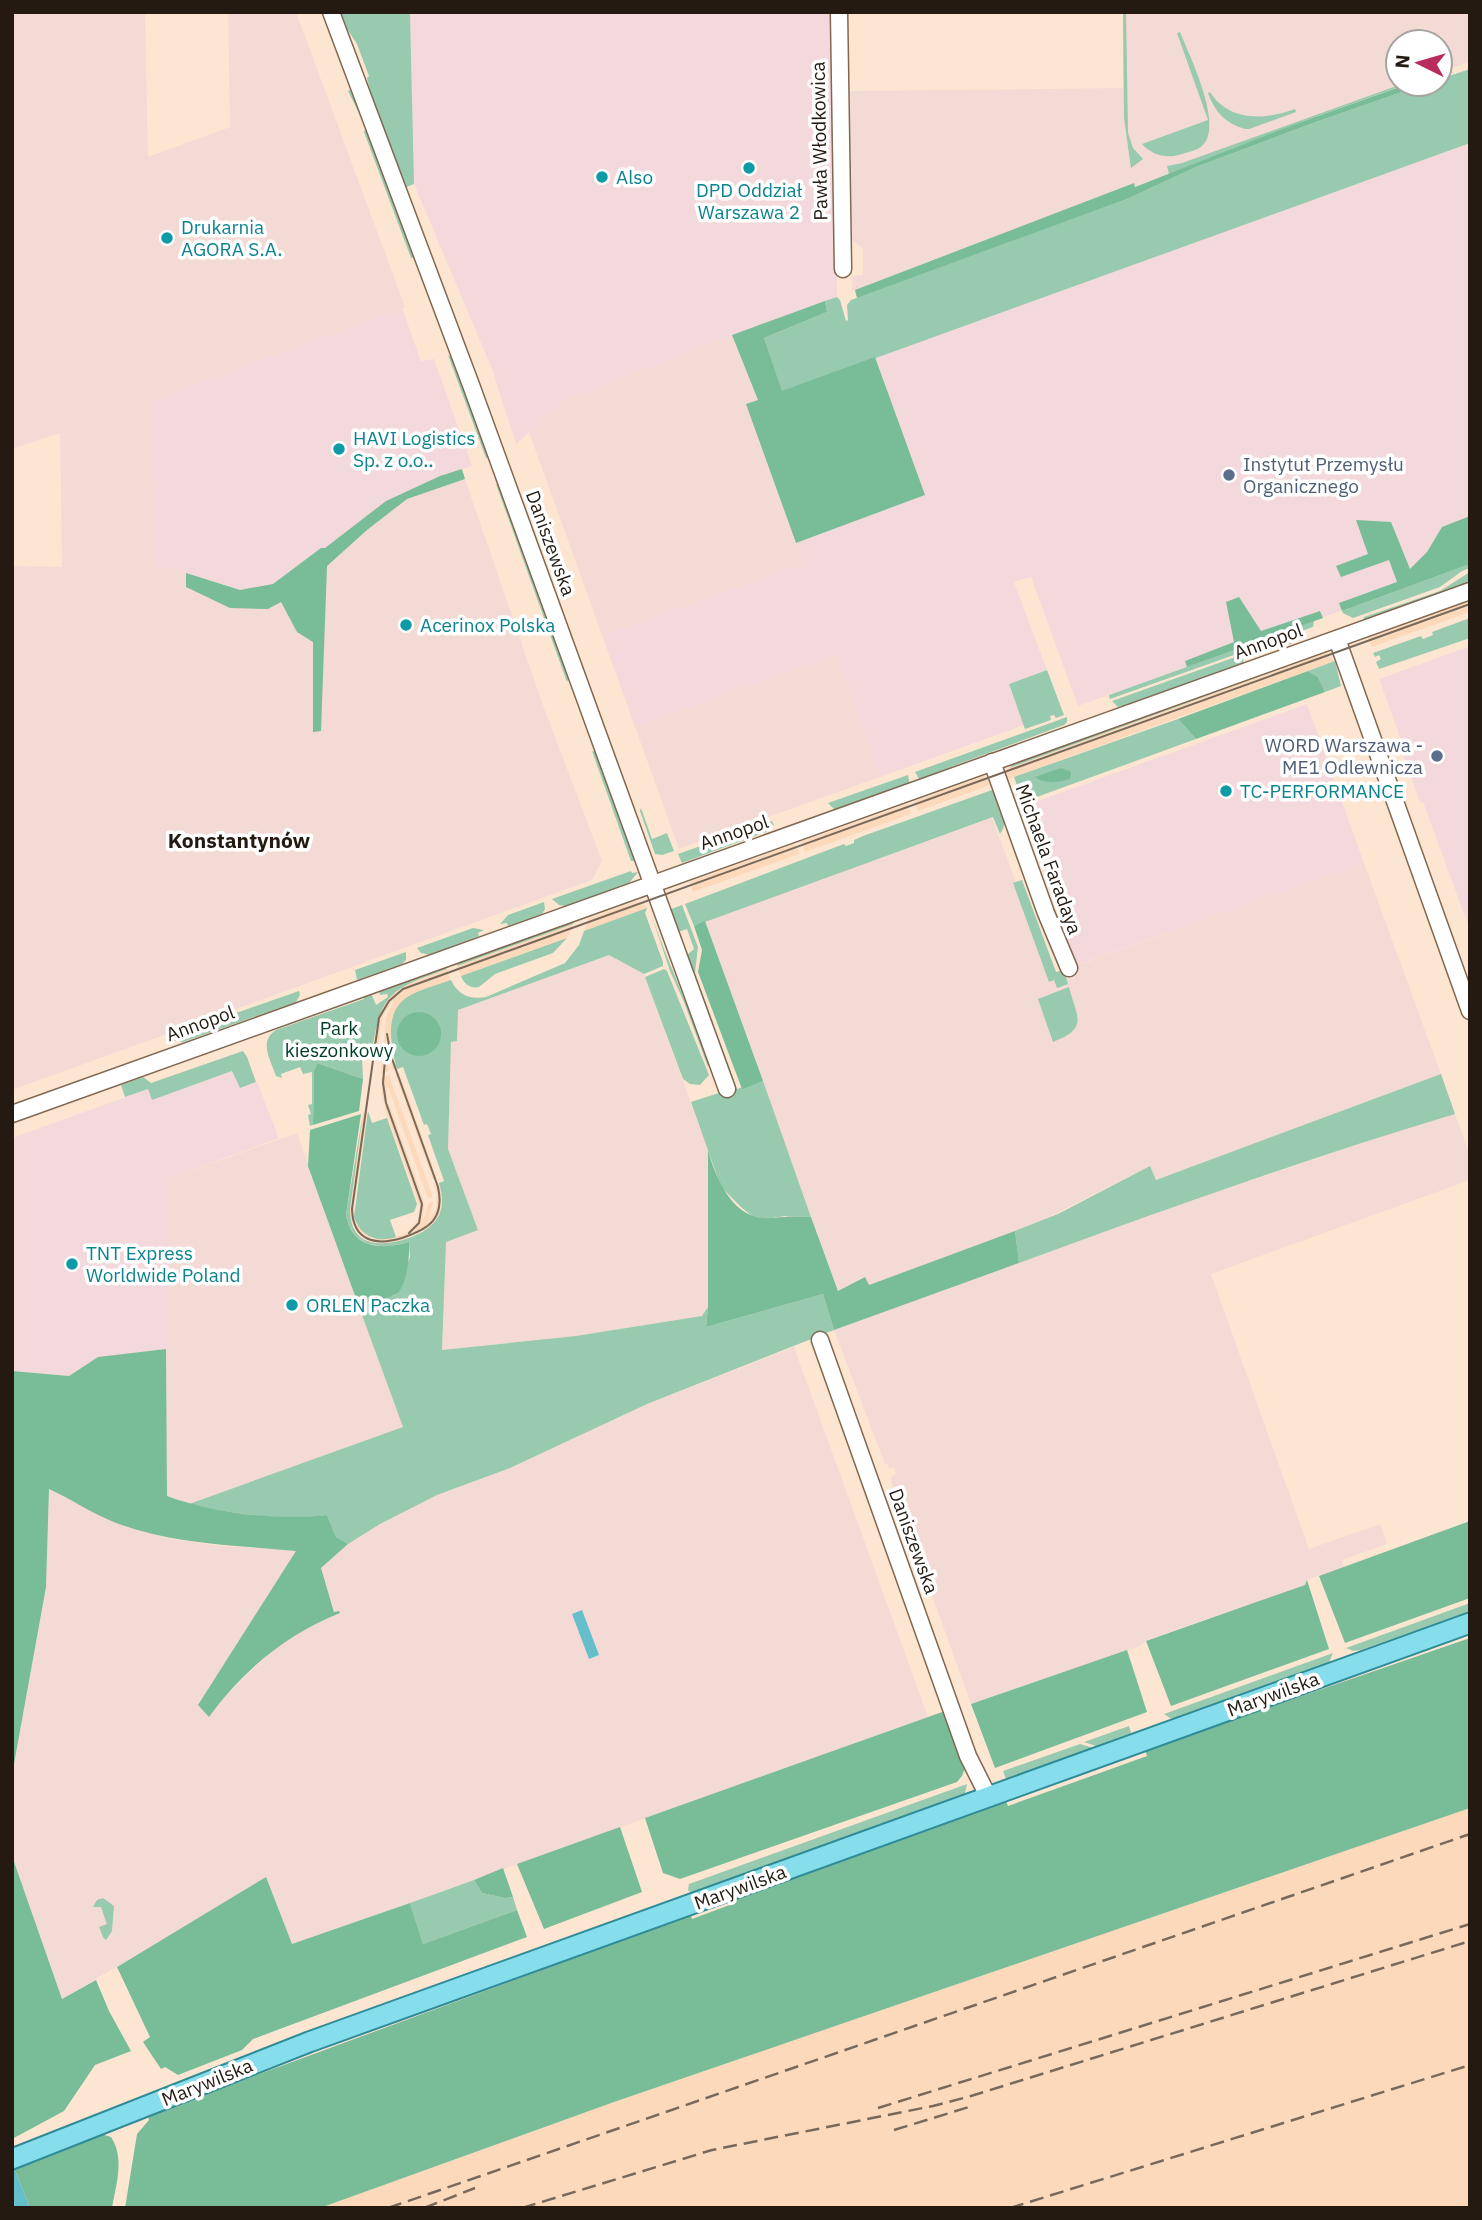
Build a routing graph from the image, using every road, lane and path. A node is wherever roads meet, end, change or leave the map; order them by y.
1 (331, 12) edge
2 (839, 12) edge
3 (843, 269) dead end
4 (1470, 591) edge
5 (1336, 639) junction
6 (992, 762) junction
7 (652, 884) junction
8 (1069, 968) dead end
9 (1470, 1011) edge
10 (727, 1089) dead end
11 (12, 1114) edge
12 (820, 1340) dead end
13 (1470, 1623) edge
14 (983, 1800) junction
15 (12, 2159) edge

1 - 7 street, Daniszewska
2 - 3 street, Pawła Włodkowica
4 - 5 street, Annopol
5 - 6 street, Annopol
5 - 9 street
6 - 7 street, Annopol
6 - 8 street, Michaela Faradaya
7 - 10 street, Daniszewska
7 - 11 street, Annopol
12 - 14 street, Daniszewska
13 - 14 main road, Marywilska
14 - 15 main road, Marywilska

